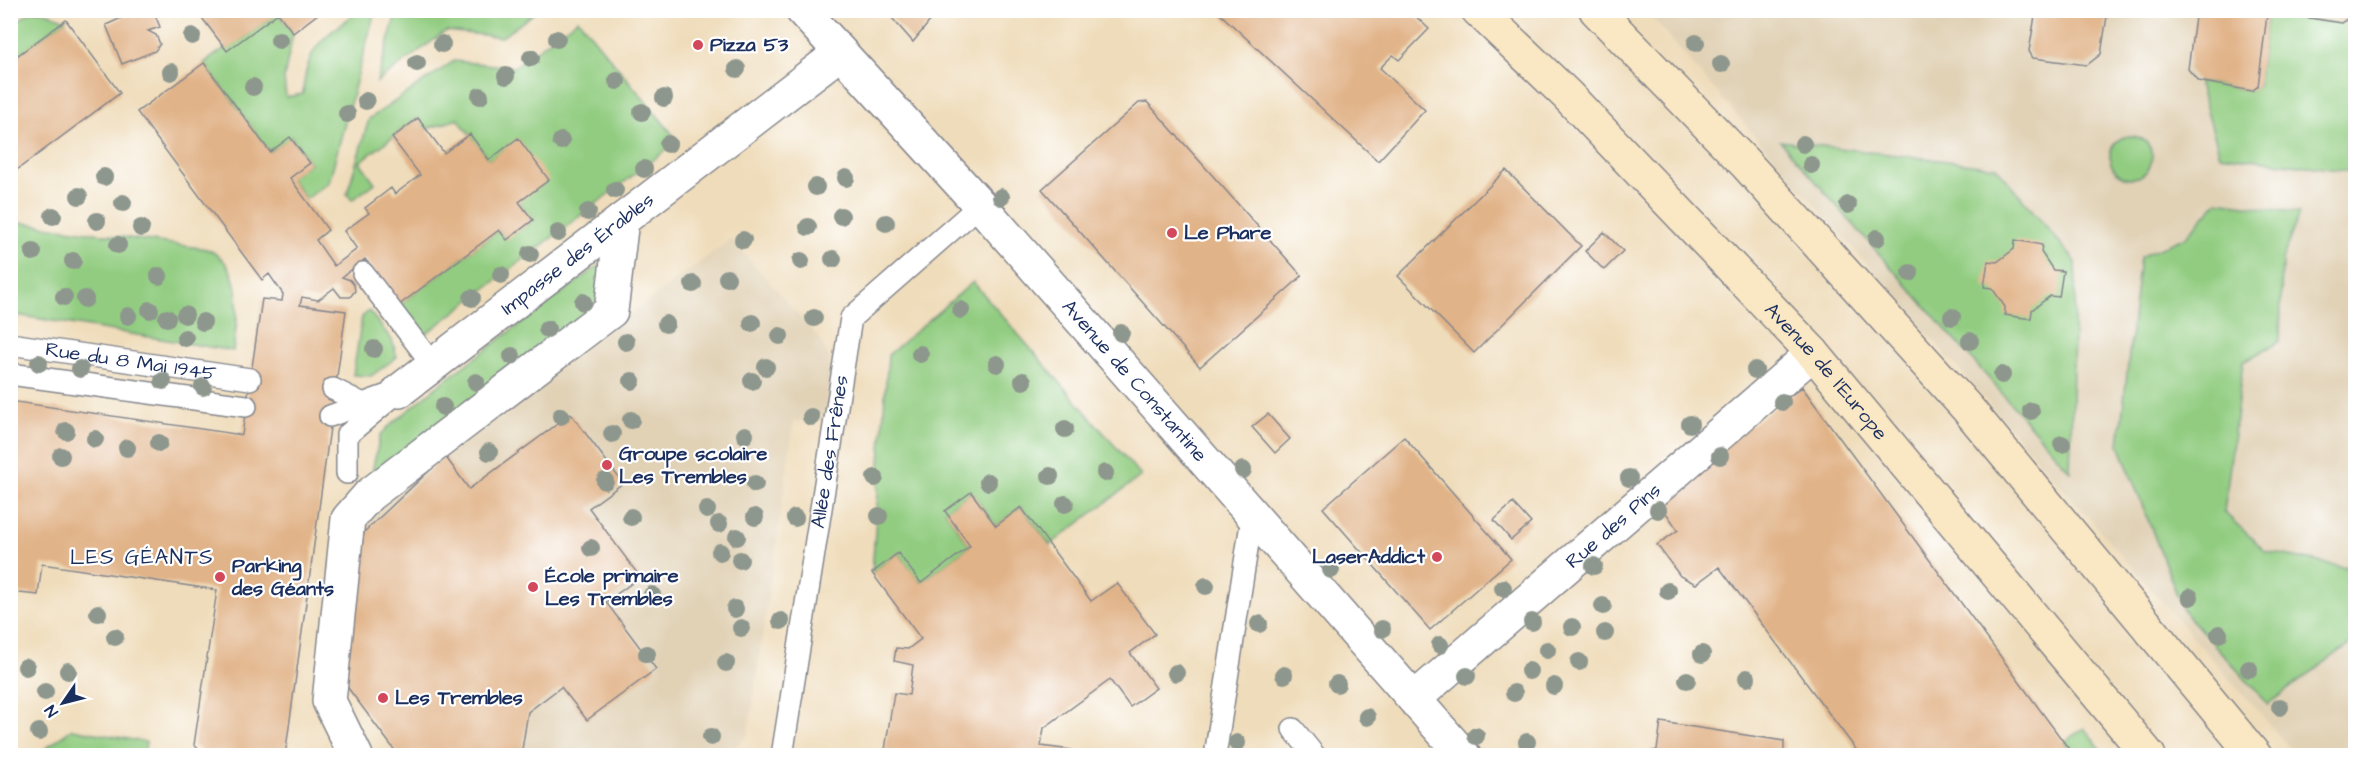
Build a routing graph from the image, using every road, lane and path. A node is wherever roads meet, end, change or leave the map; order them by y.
1 (802, 10) edge
2 (1478, 10) edge
3 (1596, 10) edge
4 (840, 53) junction
5 (980, 205) junction
6 (622, 220) junction
7 (363, 273) dead end
8 (10, 344) edge
9 (1812, 353) junction
10 (433, 365) junction
11 (10, 374) edge
12 (250, 379) dead end
13 (333, 389) dead end
14 (399, 391) junction
15 (361, 403) junction
16 (246, 406) dead end
17 (330, 416) dead end
18 (347, 473) dead end
19 (1252, 517) junction
20 (1414, 699) junction
21 (1293, 729) dead end
22 (356, 756) edge
23 (782, 756) edge
24 (1215, 756) edge
25 (1315, 756) edge
26 (1464, 756) edge
27 (2149, 756) edge
28 (2255, 756) edge

1 - 4 street, Avenue de Constantine
2 - 9 main road, Avenue de l'Europe
3 - 28 main road
4 - 5 street, Avenue de Constantine
4 - 6 street, Impasse des Érables
5 - 19 street, Avenue de Constantine
5 - 23 lane, Allée des Frênes
6 - 10 street, Impasse des Érables
6 - 22 street
7 - 10 lane
8 - 12 lane, Rue du 8 Mai 1945
9 - 20 street, Rue des Pins
9 - 27 main road, Avenue de l'Europe
10 - 14 street, Impasse des Érables
11 - 16 lane, Rue du 8 Mai 1945
13 - 15 lane
14 - 15 lane
14 - 18 lane, Impasse des Érables
15 - 17 lane
19 - 20 street, Avenue de Constantine
19 - 24 lane
20 - 26 street, Avenue de Constantine
21 - 25 lane

